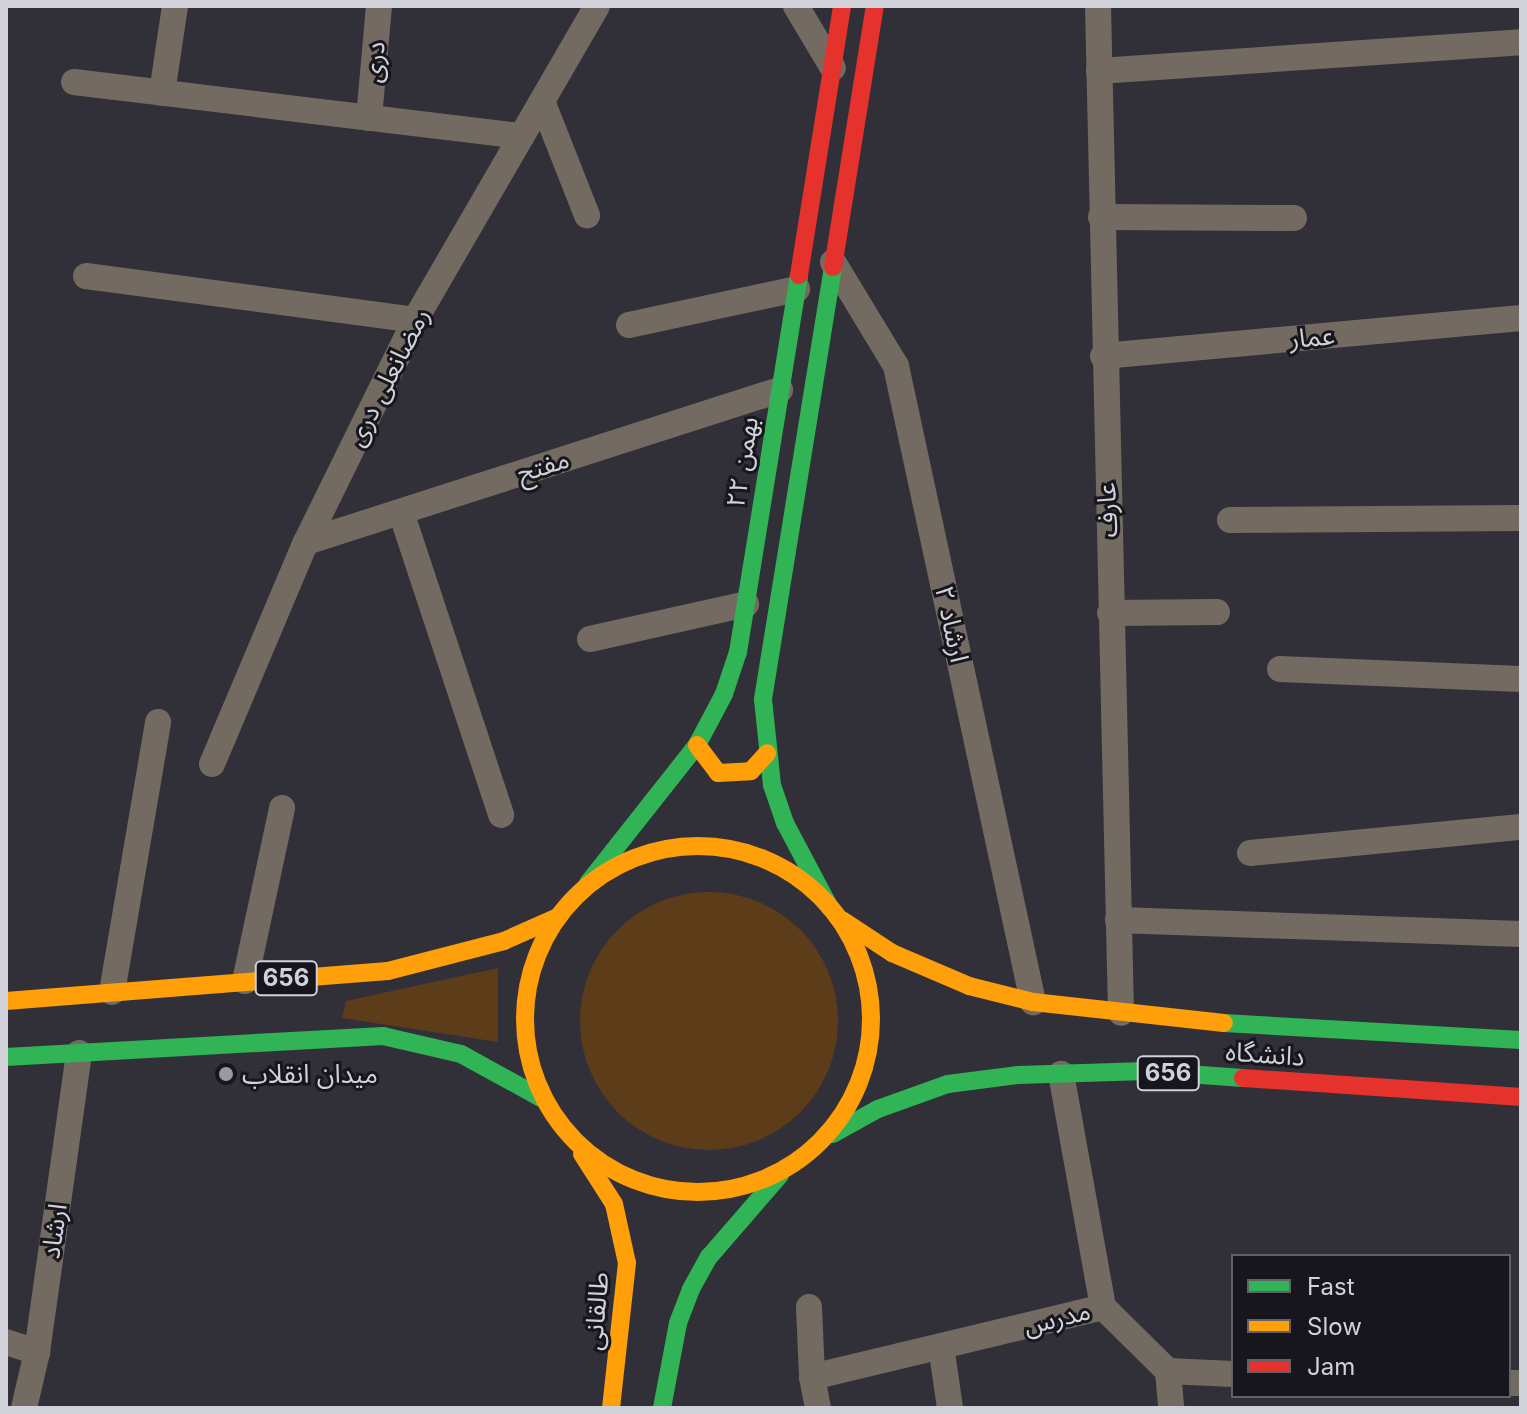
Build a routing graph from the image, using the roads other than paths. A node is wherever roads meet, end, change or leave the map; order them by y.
1 (175, 6) edge
2 (379, 6) edge
3 (597, 6) edge
4 (796, 6) edge
5 (842, 6) edge
6 (875, 6) edge
7 (1098, 6) edge
8 (1521, 42) edge
9 (833, 68) junction
10 (1099, 71) junction
11 (74, 82) dead end
12 (162, 93) junction
13 (542, 101) junction
14 (369, 118) junction
15 (522, 136) junction
16 (587, 215) dead end
17 (1101, 217) junction
18 (1294, 218) dead end
19 (833, 262) junction
20 (86, 276) dead end
21 (797, 289) junction
22 (1521, 318) edge
23 (415, 320) junction
24 (629, 325) dead end
25 (1103, 356) junction
26 (780, 390) junction
27 (401, 512) junction
28 (1521, 518) edge
29 (1230, 520) dead end
30 (306, 542) junction
31 (746, 604) junction
32 (1217, 612) dead end
33 (1110, 613) junction
34 (590, 639) dead end
35 (1280, 669) dead end
36 (1521, 679) edge
37 (158, 722) dead end
38 (697, 745) junction
39 (767, 753) junction
40 (212, 764) dead end
41 (282, 808) dead end
42 (501, 815) dead end
43 (1521, 827) edge
44 (1250, 853) dead end
45 (588, 883) junction
46 (836, 914) junction
47 (558, 917) junction
48 (1118, 920) junction
49 (1521, 934) edge
50 (245, 981) junction
51 (112, 992) junction
52 (6, 1001) edge
53 (1033, 1002) junction
54 (1121, 1013) junction
55 (1521, 1040) edge
56 (79, 1053) junction
57 (6, 1057) edge
58 (1061, 1074) junction
59 (1521, 1097) edge
60 (541, 1098) junction
61 (571, 1137) junction
62 (826, 1138) junction
63 (787, 1167) junction
64 (809, 1307) dead end
65 (1103, 1307) junction
66 (6, 1342) edge
67 (941, 1346) junction
68 (37, 1352) junction
69 (1168, 1371) junction
70 (1231, 1374) edge
71 (812, 1377) junction
72 (24, 1408) edge
73 (611, 1408) edge
74 (662, 1408) edge
75 (818, 1408) edge
76 (950, 1408) edge
77 (1171, 1408) edge

1 - 12 street
2 - 14 street, دری
3 - 13 street, رمضانعلی دری
4 - 9 street
5 - 9 main road, ۲۲ بهمن
6 - 19 main road
7 - 10 street, عارف
8 - 10 street
9 - 21 main road, ۲۲ بهمن
10 - 17 street, عارف
11 - 12 street
12 - 14 street
13 - 15 street, رمضانعلی دری
13 - 16 street
14 - 15 street
15 - 23 street, رمضانعلی دری
17 - 18 street
17 - 25 street, عارف
19 - 39 main road
19 - 53 street, ارشاد ۲
20 - 23 street
21 - 24 street
21 - 26 main road, ۲۲ بهمن
22 - 25 street, عمار
23 - 30 street, رمضانعلی دری
25 - 33 street, عارف
26 - 27 street, مفتح
26 - 31 main road, ۲۲ بهمن
27 - 30 street, مفتح
27 - 42 street
28 - 29 street
30 - 40 street, رمضانعلی دری
31 - 34 street
31 - 38 main road, ۲۲ بهمن
32 - 33 street
33 - 48 street, عارف
35 - 36 street
37 - 51 street
38 - 39 main road
38 - 45 main road, ۲۲ بهمن
39 - 46 main road
41 - 50 street
43 - 44 street
45 - 46 main road, 656
45 - 47 main road, 656
46 - 53 main road, دانشگاه / 656
46 - 62 main road, 656
47 - 50 main road, 656
47 - 60 main road, 656
48 - 49 street
48 - 54 street, عارف
50 - 51 main road, 656
51 - 52 main road, 656
53 - 54 main road, دانشگاه / 656
54 - 55 main road, دانشگاه / 656
56 - 57 main road, 656
56 - 60 main road, 656
56 - 68 street, ارشاد
58 - 59 main road, دانشگاه / 656
58 - 62 main road, دانشگاه / 656
58 - 65 street, مدرس
60 - 61 main road, 656
61 - 63 main road, 656
61 - 73 main road, طالقانی
62 - 63 main road, 656
63 - 74 main road
64 - 71 street
65 - 67 street, مدرس
65 - 69 street
66 - 68 street
67 - 71 street, مدرس
67 - 76 street
68 - 72 street, ارشاد
69 - 70 street
69 - 77 street
71 - 75 street

